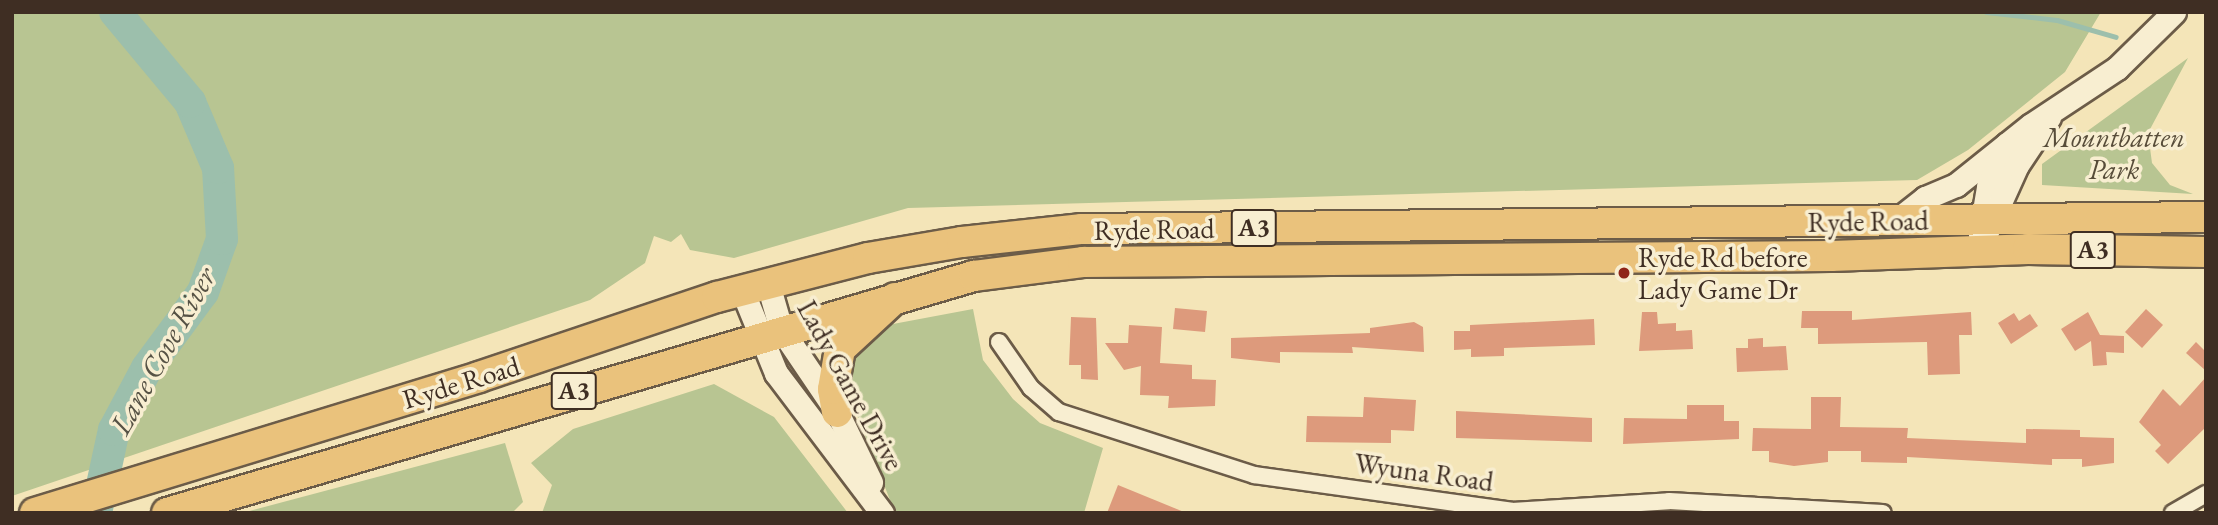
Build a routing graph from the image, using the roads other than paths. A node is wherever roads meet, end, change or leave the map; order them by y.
1 (2174, 12) edge
2 (2049, 117) junction
3 (2007, 144) junction
4 (2206, 217) edge
5 (1990, 218) junction
6 (1896, 220) junction
7 (1979, 249) junction
8 (2206, 252) edge
9 (755, 287) junction
10 (899, 295) junction
11 (769, 333) junction
12 (999, 342) dead end
13 (837, 412) junction
14 (2206, 494) edge
15 (1606, 510) edge
16 (34, 513) edge
17 (167, 513) edge
18 (884, 513) edge
19 (1883, 513) edge
20 (2173, 513) edge

1 - 2 main road
2 - 3 main road
2 - 5 main road
3 - 5 main road
3 - 6 main road
4 - 5 highway, Ryde Road / A3
5 - 6 highway, Ryde Road / A3
5 - 7 main road
6 - 9 highway, Ryde Road / A3
7 - 8 highway, Ryde Road / A3
7 - 10 highway, Ryde Road / A3
9 - 11 main road, Lady Game Drive
9 - 16 highway, Ryde Road / A3
10 - 11 highway, Ryde Road / A3
10 - 13 highway
11 - 13 main road, Lady Game Drive
11 - 17 highway, Ryde Road / A3
11 - 18 main road, Lady Game Drive
12 - 15 street, Wyuna Road
13 - 18 main road, Lady Game Drive
14 - 20 street
15 - 19 street, Wyuna Road

